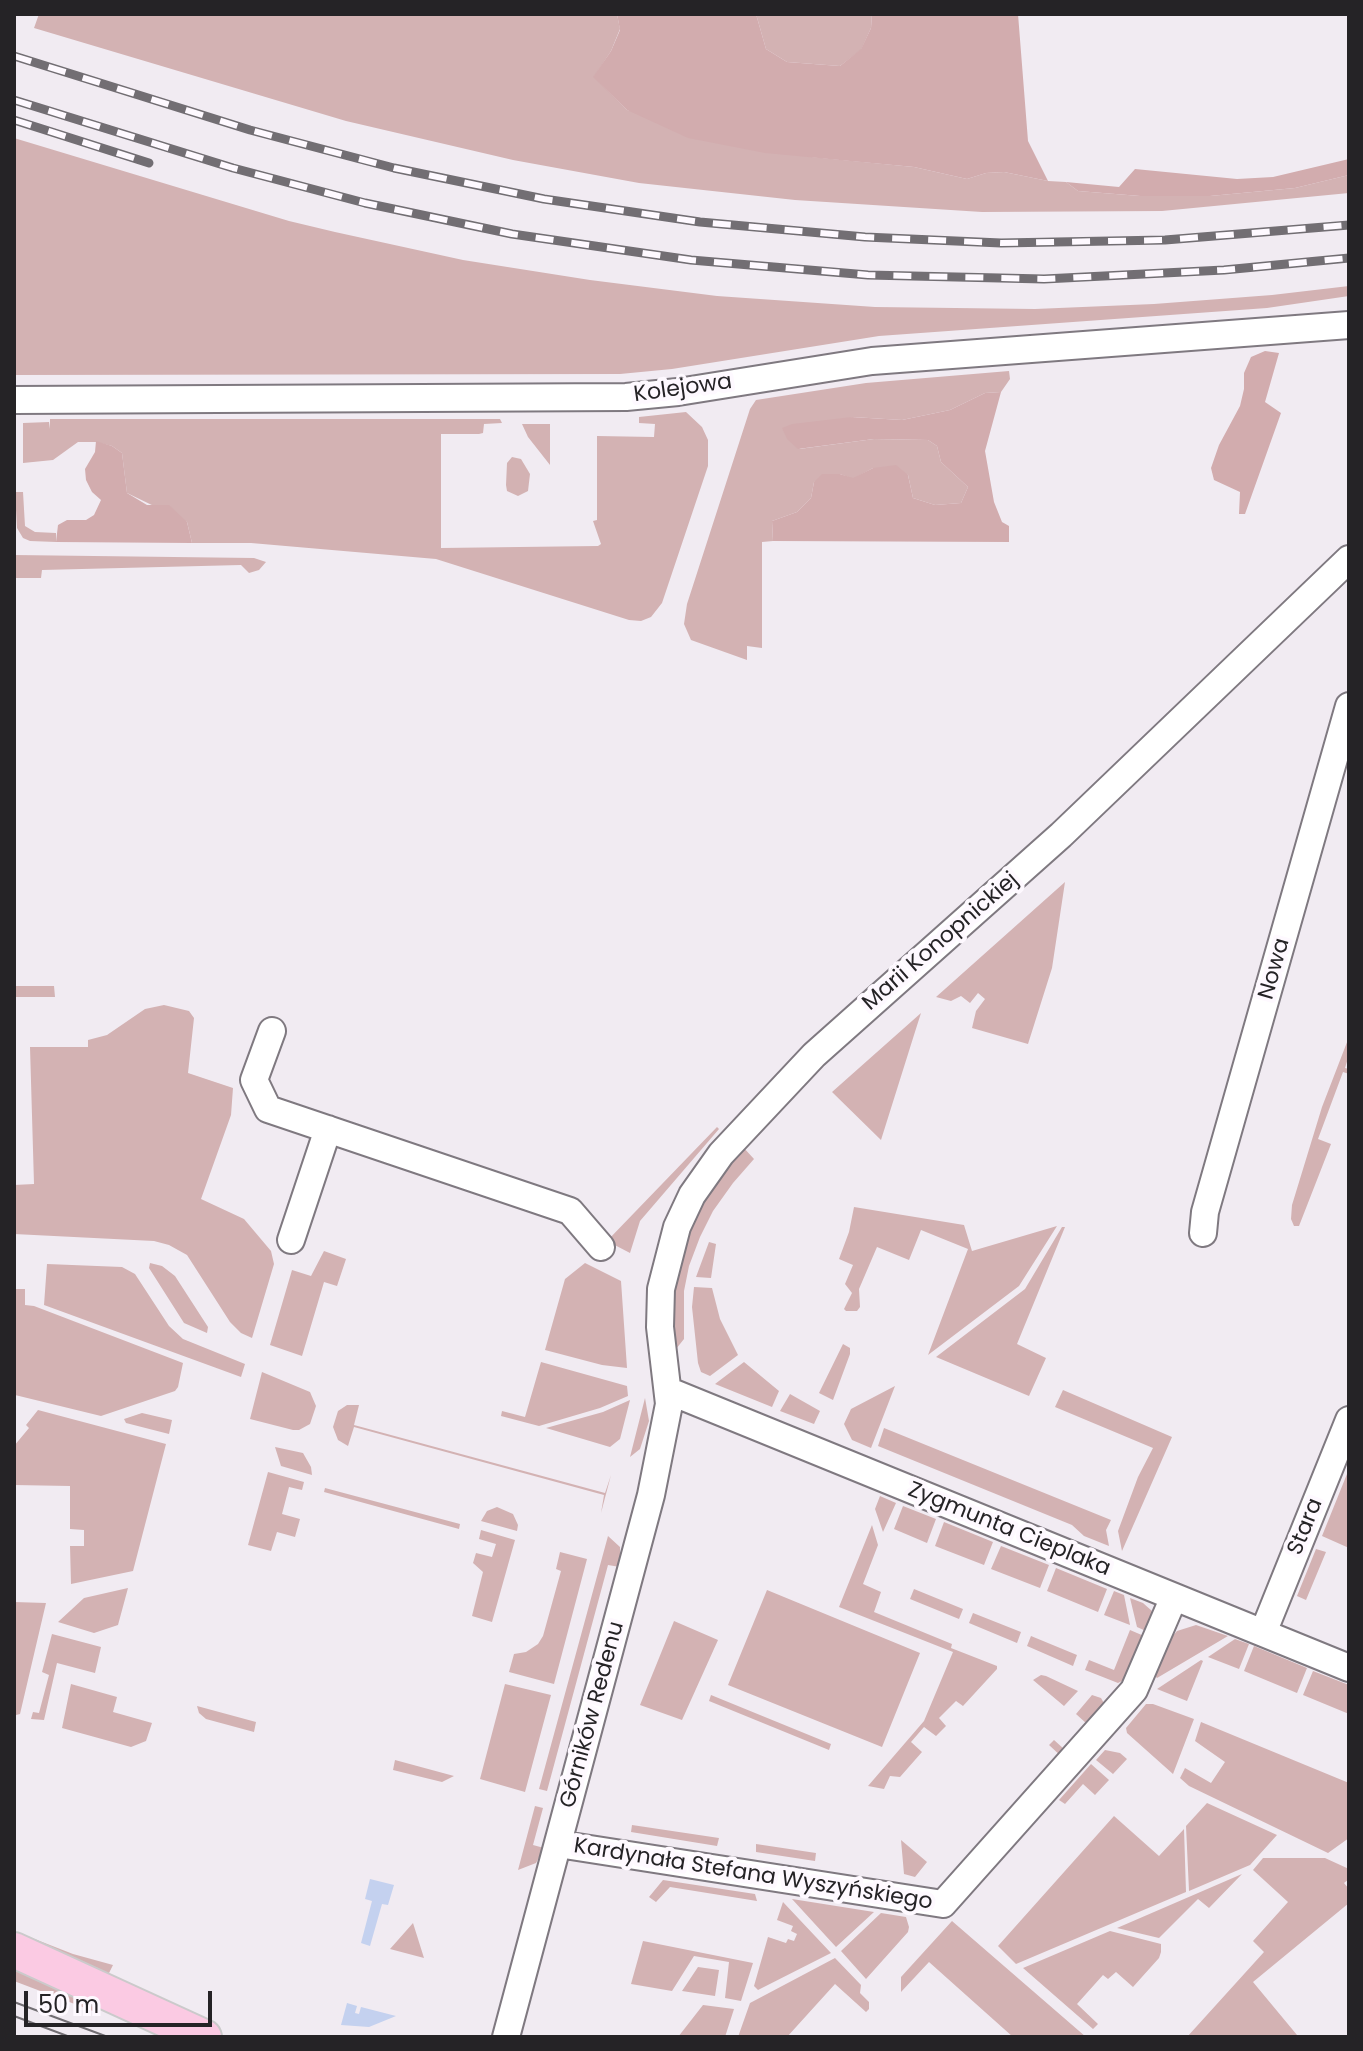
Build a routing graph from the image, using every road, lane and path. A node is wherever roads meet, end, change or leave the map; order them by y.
1 (1349, 325) edge
2 (14, 400) edge
3 (1349, 559) edge
4 (1349, 706) edge
5 (272, 1031) dead end
6 (328, 1129) junction
7 (1203, 1233) dead end
8 (291, 1240) dead end
9 (601, 1247) dead end
10 (669, 1391) junction
11 (1349, 1420) edge
12 (1174, 1597) junction
13 (1263, 1633) junction
14 (1349, 1668) edge
15 (558, 1844) junction
16 (14, 1950) edge
17 (204, 2037) edge
18 (506, 2037) edge

1 - 2 street, Kolejowa
3 - 10 street, Marii Konopnickiej
4 - 7 street, Nowa
5 - 6 street
6 - 8 street
6 - 9 street
10 - 12 street, Zygmunta Cieplaka
10 - 15 street, Górników Redenu
11 - 13 street, Stara
12 - 13 street, Zygmunta Cieplaka
12 - 15 street, Kardynała Stefana Wyszyńskiego
13 - 14 street, Zygmunta Cieplaka
15 - 18 street, Górników Redenu
16 - 17 main road

